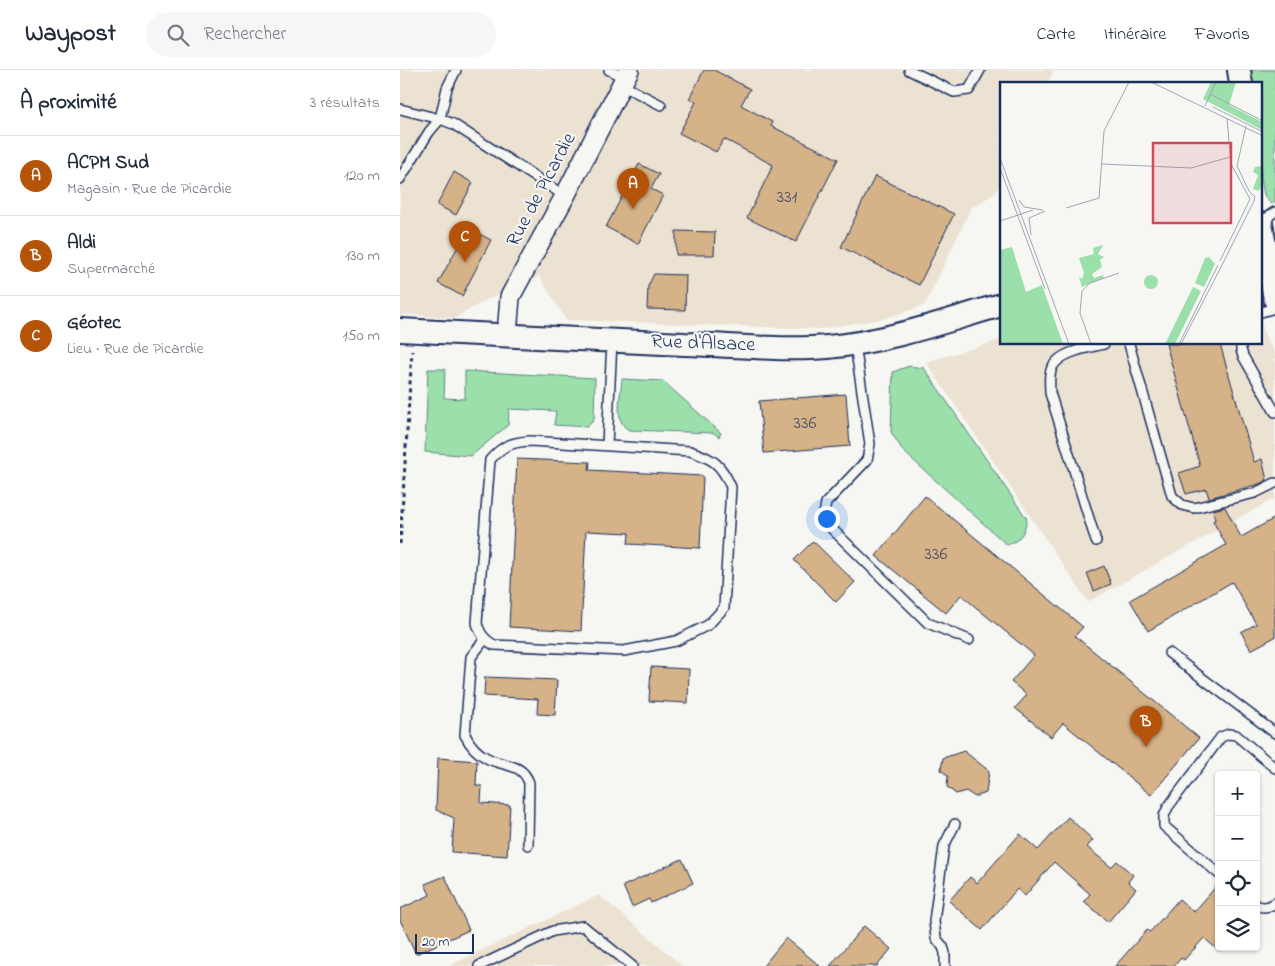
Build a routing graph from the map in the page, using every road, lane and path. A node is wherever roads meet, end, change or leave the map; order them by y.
1 (456, 70) edge
2 (909, 70) edge
3 (980, 70) edge
4 (621, 76) edge
5 (661, 105) dead end
6 (400, 109) edge
7 (440, 119) junction
8 (400, 179) edge
9 (565, 196) junction
10 (1267, 227) edge
11 (1275, 299) edge
12 (1000, 305) edge
13 (1275, 308) edge
14 (1262, 312) edge
15 (406, 330) edge
16 (507, 335) junction
17 (612, 341) junction
18 (855, 342) junction
19 (1101, 345) edge
20 (1129, 345) edge
21 (1241, 345) edge
22 (1275, 412) edge
23 (607, 445) junction
24 (1275, 483) edge
25 (1096, 541) dead end
26 (400, 544) edge
27 (485, 639) junction
28 (969, 640) dead end
29 (1169, 653) dead end
30 (1275, 733) edge
31 (1275, 768) edge
32 (955, 824) dead end
33 (528, 845) dead end
34 (1215, 871) edge
35 (1275, 903) edge
36 (1260, 908) edge
37 (479, 966) edge
38 (632, 966) edge
39 (944, 966) edge

1 - 7 lane
2 - 3 lane
4 - 5 lane
4 - 9 street, Rue de Picardie
6 - 7 lane
7 - 8 lane
7 - 9 lane
9 - 16 street, Rue de Picardie
10 - 11 street
12 - 18 street, Rue d'Alsace
13 - 14 lane
15 - 16 street, Rue d'Alsace
15 - 26 path
16 - 17 street, Rue d'Alsace
17 - 18 street, Rue d'Alsace
17 - 23 lane
18 - 28 lane
19 - 25 lane
20 - 24 lane
21 - 22 lane
23 - 27 lane
23 - 27 lane
27 - 33 lane
29 - 30 lane
31 - 34 lane
32 - 39 lane
35 - 36 lane
37 - 38 lane

